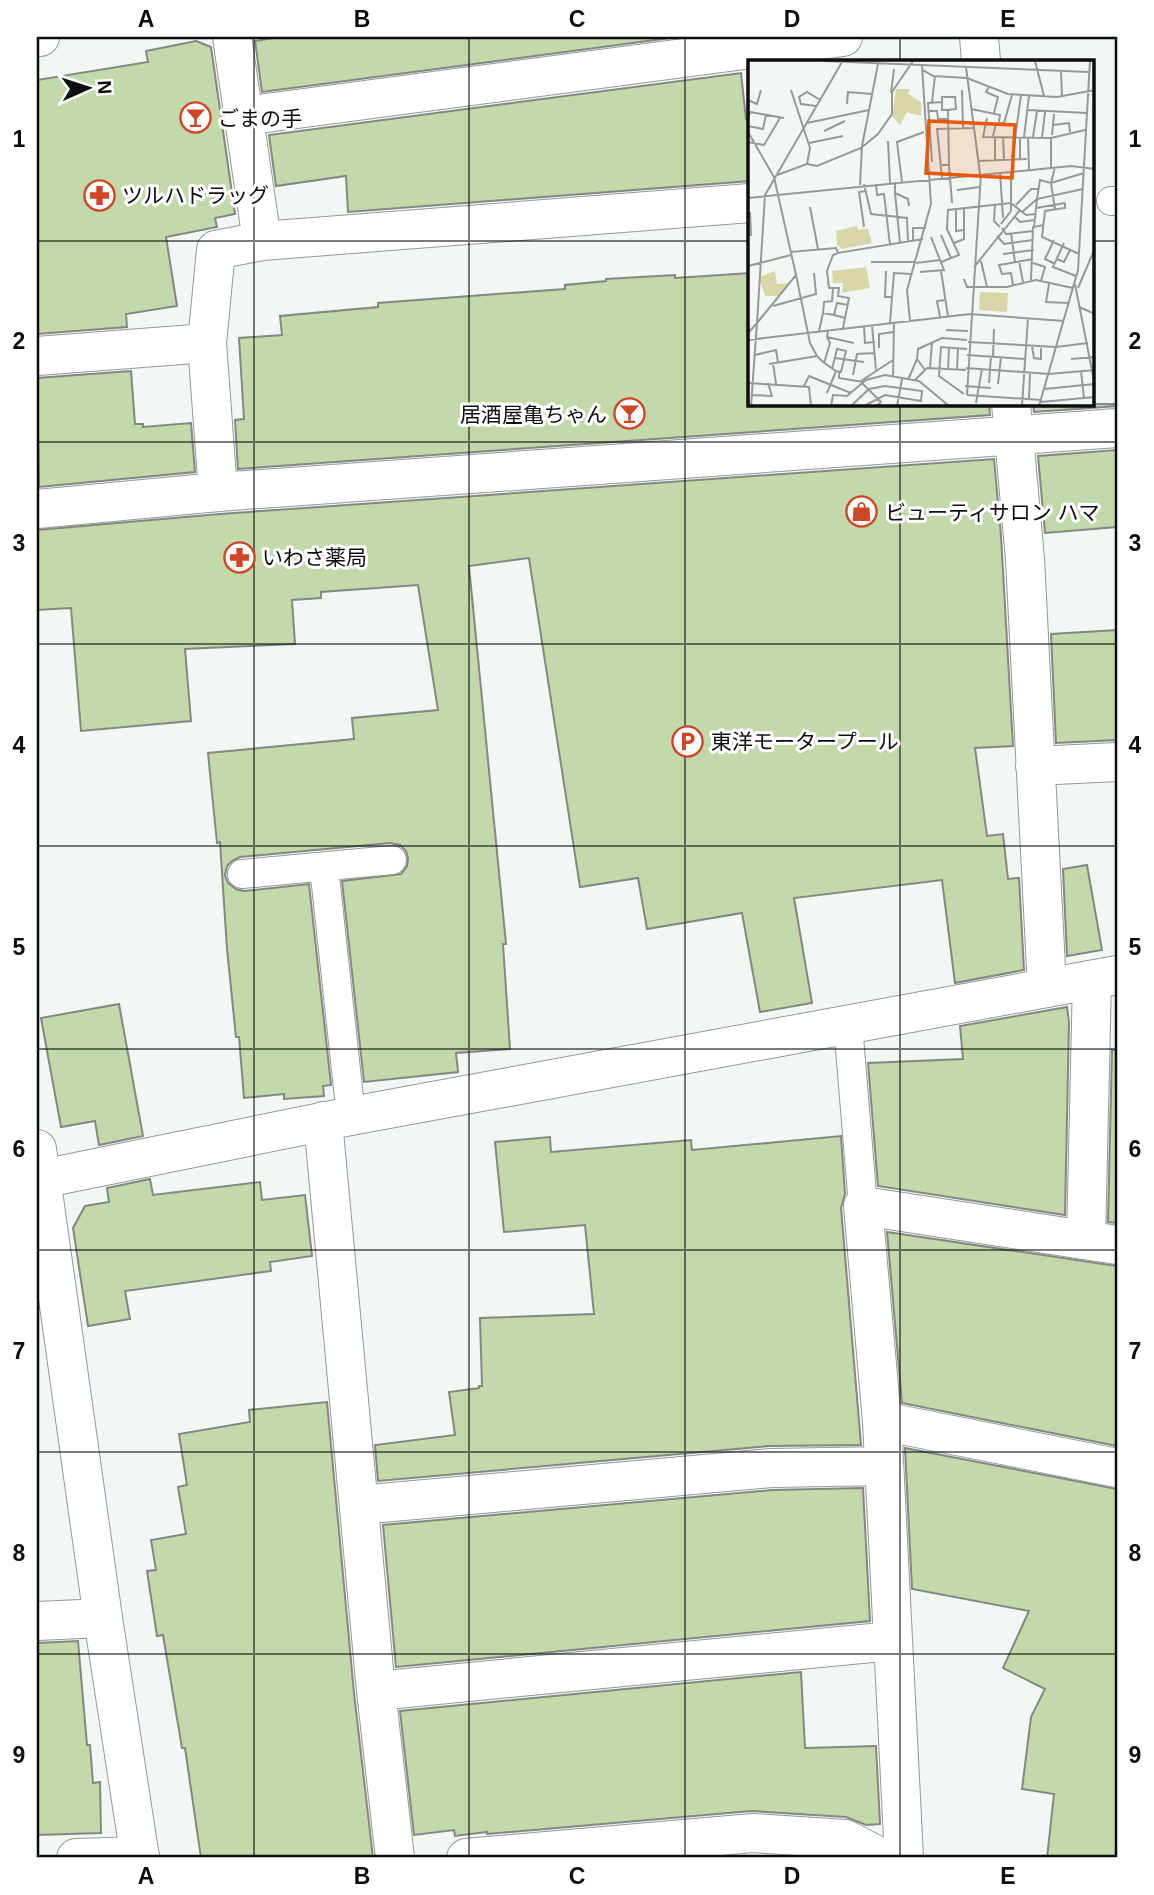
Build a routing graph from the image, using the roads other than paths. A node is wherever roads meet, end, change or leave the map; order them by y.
1 (232, 37) edge
2 (843, 37) edge
3 (979, 37) edge
4 (981, 60) edge
5 (244, 117) junction
6 (748, 203) edge
7 (262, 241) junction
8 (207, 343) junction
9 (37, 356) edge
10 (1012, 420) edge
11 (1117, 428) edge
12 (218, 492) junction
13 (37, 509) edge
14 (1117, 762) edge
15 (1035, 766) junction
16 (392, 860) dead end
17 (324, 867) junction
18 (242, 874) dead end
19 (1105, 978) edge
20 (1047, 988) junction
21 (848, 1025) junction
22 (337, 1118) junction
23 (40, 1188) edge
24 (863, 1206) junction
25 (1101, 1242) edge
26 (882, 1420) junction
27 (884, 1466) junction
28 (1117, 1468) edge
29 (359, 1505) junction
30 (103, 1618) junction
31 (37, 1621) edge
32 (892, 1641) junction
33 (376, 1691) junction
34 (140, 1857) edge
35 (76, 1858) edge
36 (395, 1858) edge
37 (466, 1858) edge
38 (882, 1858) edge
39 (904, 1858) edge

1 - 5 street
2 - 5 street
3 - 4 street
5 - 7 street
6 - 7 street
7 - 8 street
8 - 9 street
8 - 12 street
10 - 11 street
10 - 12 street
10 - 15 street
12 - 13 street
14 - 15 street
15 - 20 street
16 - 17 lane
17 - 18 lane
17 - 22 lane
19 - 20 street
19 - 25 street
20 - 21 street
21 - 22 street
21 - 24 lane
22 - 23 street
22 - 29 street
23 - 30 street
24 - 25 street
24 - 26 street
26 - 27 street
26 - 28 street
27 - 29 street
27 - 32 street
29 - 33 street
30 - 31 street
30 - 34 street
32 - 33 street
32 - 39 street
33 - 36 street
34 - 35 street
37 - 38 street

